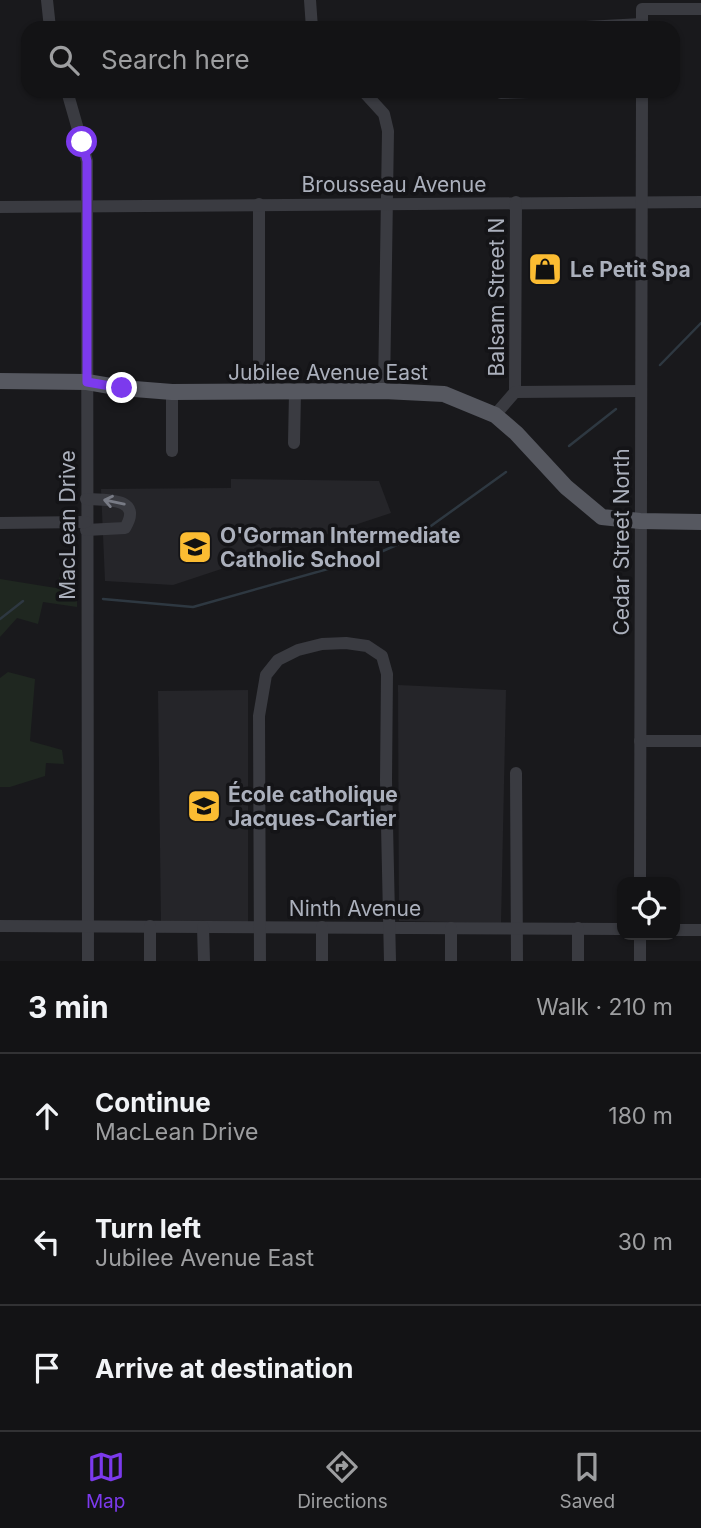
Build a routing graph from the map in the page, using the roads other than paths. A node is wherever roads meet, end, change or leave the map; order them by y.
1 (47, 0) edge
2 (310, 0) edge
3 (701, 9) edge
4 (49, 21) edge
5 (312, 21) edge
6 (642, 21) edge
7 (69, 98) edge
8 (369, 98) edge
9 (642, 98) edge
10 (516, 202) junction
11 (642, 202) junction
12 (701, 202) edge
13 (387, 203) junction
14 (259, 204) junction
15 (88, 206) junction
16 (0, 207) edge
17 (0, 381) edge
18 (87, 382) junction
19 (384, 391) junction
20 (515, 391) junction
21 (641, 391) junction
22 (172, 392) junction
23 (295, 392) junction
24 (259, 393) junction
25 (495, 415) junction
26 (294, 443) dead end
27 (172, 451) dead end
28 (86, 499) junction
29 (640, 522) junction
30 (701, 522) edge
31 (0, 523) edge
32 (86, 526) junction
33 (640, 741) junction
34 (701, 741) edge
35 (516, 773) dead end
36 (640, 877) edge
37 (0, 926) edge
38 (88, 926) junction
39 (150, 926) junction
40 (204, 927) junction
41 (260, 927) junction
42 (321, 927) junction
43 (390, 928) junction
44 (451, 928) junction
45 (517, 928) junction
46 (578, 928) junction
47 (617, 929) edge
48 (680, 929) edge
49 (701, 929) edge
50 (640, 940) edge
51 (88, 961) edge
52 (150, 961) edge
53 (204, 961) edge
54 (260, 961) edge
55 (322, 961) edge
56 (390, 961) edge
57 (451, 961) edge
58 (517, 961) edge
59 (578, 961) edge
60 (640, 961) edge

1 - 4 street
2 - 5 street
3 - 6 street
7 - 15 street, MacLean Drive
8 - 13 street
9 - 11 street, Cedar Street North
10 - 11 street, Brousseau Avenue
10 - 13 street, Brousseau Avenue
10 - 20 street, Balsam Street N
11 - 12 street, Brousseau Avenue
11 - 21 street, Cedar Street North
13 - 14 street, Brousseau Avenue
13 - 19 street
14 - 15 street, Brousseau Avenue
14 - 24 street
15 - 16 street, Brousseau Avenue
15 - 18 street, MacLean Drive
17 - 18 main road, Jubilee Avenue East
18 - 22 main road, Jubilee Avenue East
18 - 28 street, MacLean Drive
19 - 23 main road, Jubilee Avenue East
19 - 25 main road, Jubilee Avenue East
20 - 21 street
20 - 25 street
21 - 29 street, Cedar Street North
22 - 24 main road, Jubilee Avenue East
22 - 27 street
23 - 24 main road, Jubilee Avenue East
23 - 26 street
25 - 29 main road, Jubilee Avenue East
28 - 32 street, MacLean Drive
32 -> 28 street
29 - 30 main road, Jubilee Avenue East
29 - 33 street, Cedar Street North
31 - 32 street
32 - 38 street, MacLean Drive
33 - 34 street
33 - 36 street, Cedar Street North
35 - 45 street
37 - 38 street, Ninth Avenue
38 - 39 street, Ninth Avenue
38 - 51 street, MacLean Drive
39 - 40 street, Ninth Avenue
39 - 52 street
40 - 41 street, Ninth Avenue
40 - 53 street
41 - 42 street, Ninth Avenue
41 - 43 street
41 - 54 street
42 - 43 street, Ninth Avenue
42 - 55 street
43 - 44 street, Ninth Avenue
43 - 56 street
44 - 45 street, Ninth Avenue
44 - 57 street
45 - 46 street, Ninth Avenue
45 - 58 street
46 - 47 street, Ninth Avenue
46 - 59 street
48 - 49 street
50 - 60 street

